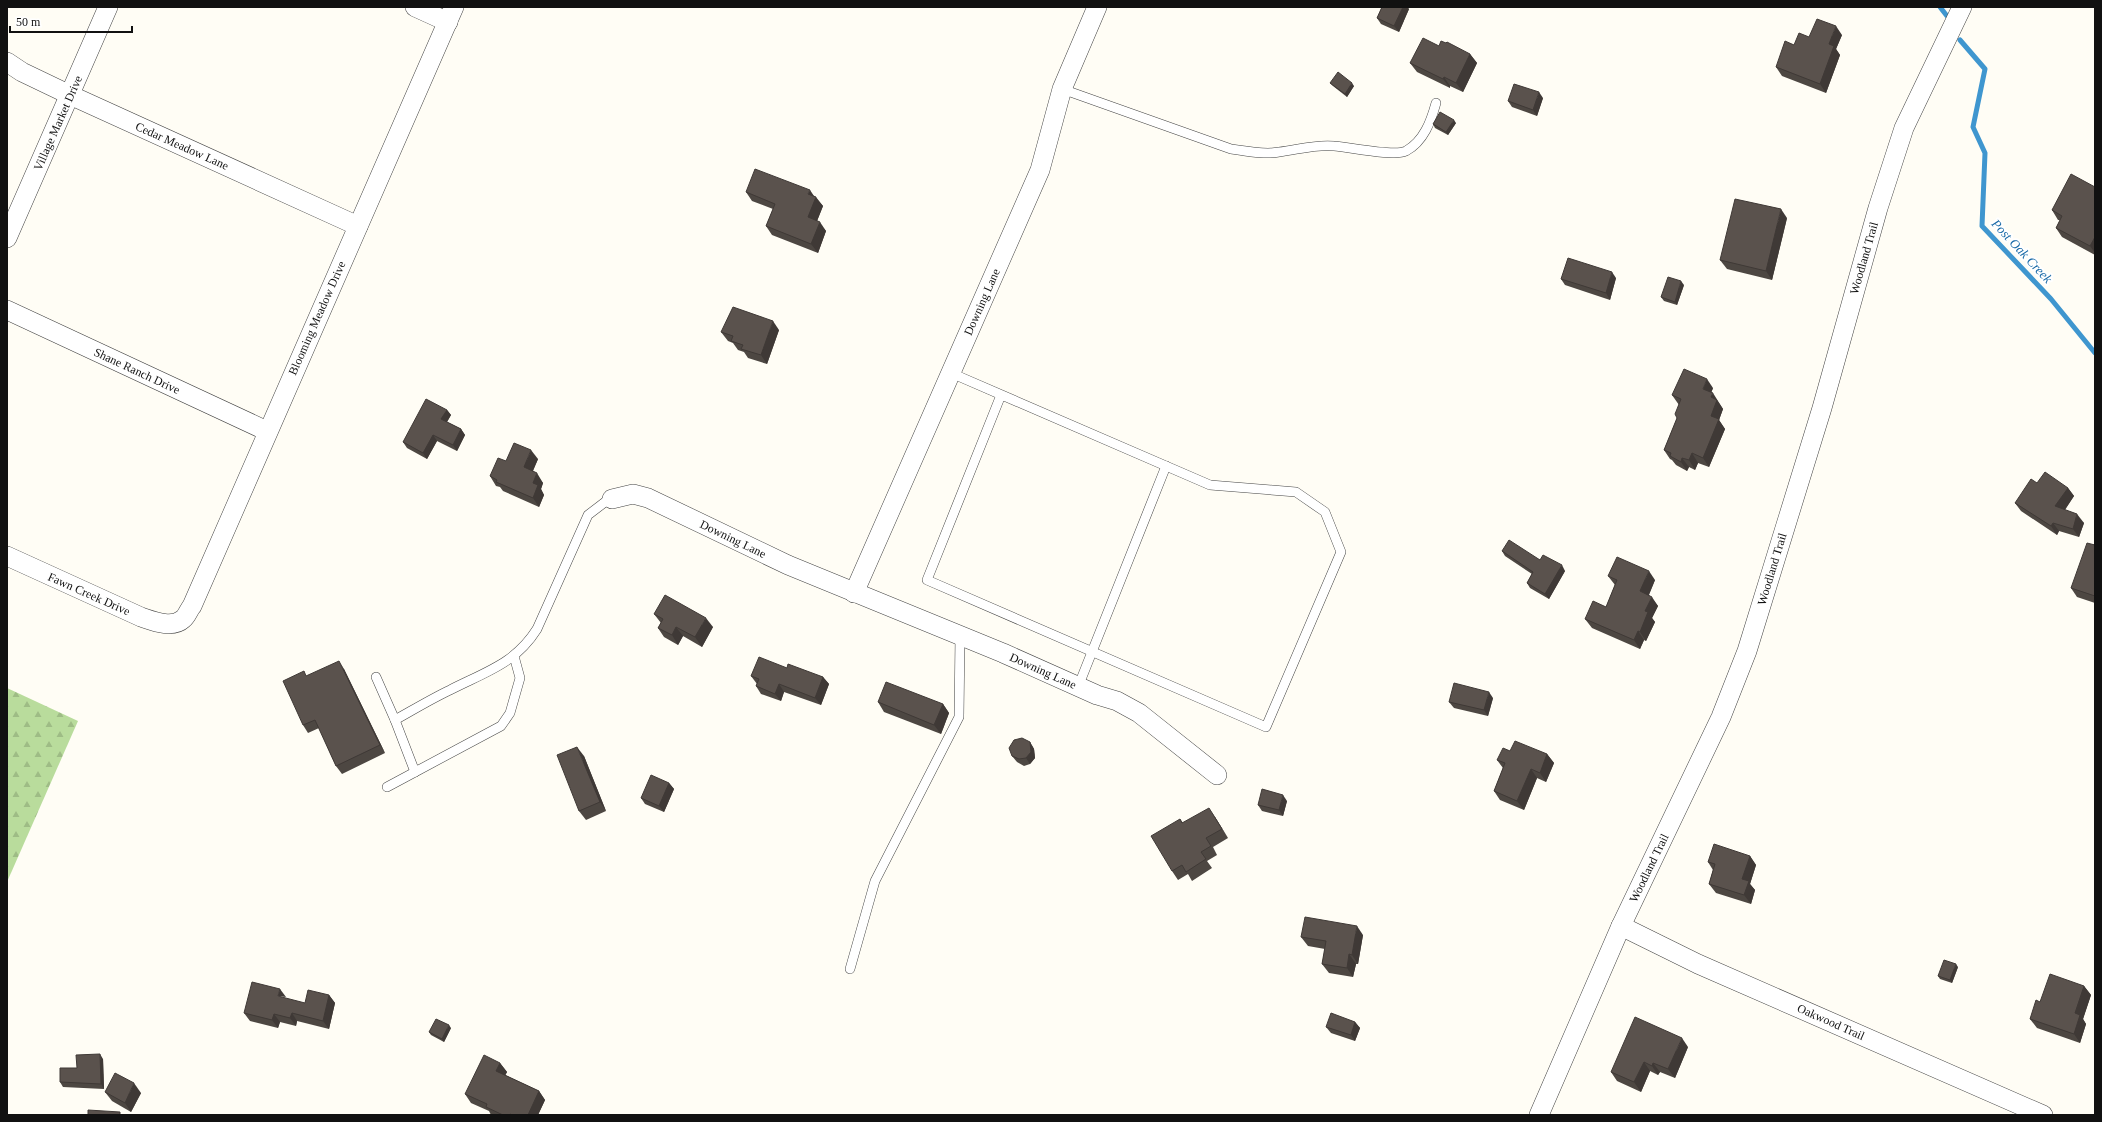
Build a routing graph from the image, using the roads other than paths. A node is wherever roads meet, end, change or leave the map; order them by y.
1 (108, 7) edge
2 (415, 7) edge
3 (1097, 7) edge
4 (1962, 7) edge
5 (451, 14) edge
6 (7, 62) edge
7 (1062, 89) junction
8 (70, 95) junction
9 (1436, 103) dead end
10 (358, 226) junction
11 (7, 238) edge
12 (7, 310) edge
13 (951, 373) junction
14 (1001, 395) junction
15 (267, 431) junction
16 (1166, 466) junction
17 (612, 499) joint
18 (7, 556) edge
19 (854, 593) junction
20 (174, 623) joint
21 (960, 636) junction
22 (1092, 653) junction
23 (514, 656) junction
24 (376, 677) dead end
25 (1078, 687) junction
26 (395, 720) junction
27 (415, 772) junction
28 (1217, 775) dead end
29 (387, 787) dead end
30 (1621, 926) junction
31 (850, 969) dead end
32 (1539, 1115) edge
33 (2043, 1115) edge

1 - 8 street, Village Market Drive
2 - 5 street
3 - 7 street, Downing Lane
4 - 30 street, Woodland Trail
5 - 10 street, Blooming Meadow Drive
6 - 8 street, Cedar Meadow Lane
7 - 9 lane
7 - 13 street, Downing Lane
8 - 10 street, Cedar Meadow Lane
8 - 11 street, Village Market Drive
10 - 15 street, Blooming Meadow Drive
12 - 15 street, Shane Ranch Drive
13 - 14 lane
13 - 19 street, Downing Lane
14 - 16 lane
14 - 22 lane
15 - 20 street, Blooming Meadow Drive
16 - 22 lane
16 - 22 lane
17 - 19 street, Downing Lane
17 - 23 lane
18 - 20 street, Fawn Creek Drive
19 - 21 street, Downing Lane
21 - 25 street, Downing Lane
21 - 31 lane
22 - 25 lane
23 - 26 lane
23 - 27 lane
24 - 26 lane
25 - 28 street, Downing Lane
26 - 27 lane
27 - 29 lane
30 - 32 street, Woodland Trail
30 - 33 street, Oakwood Trail

